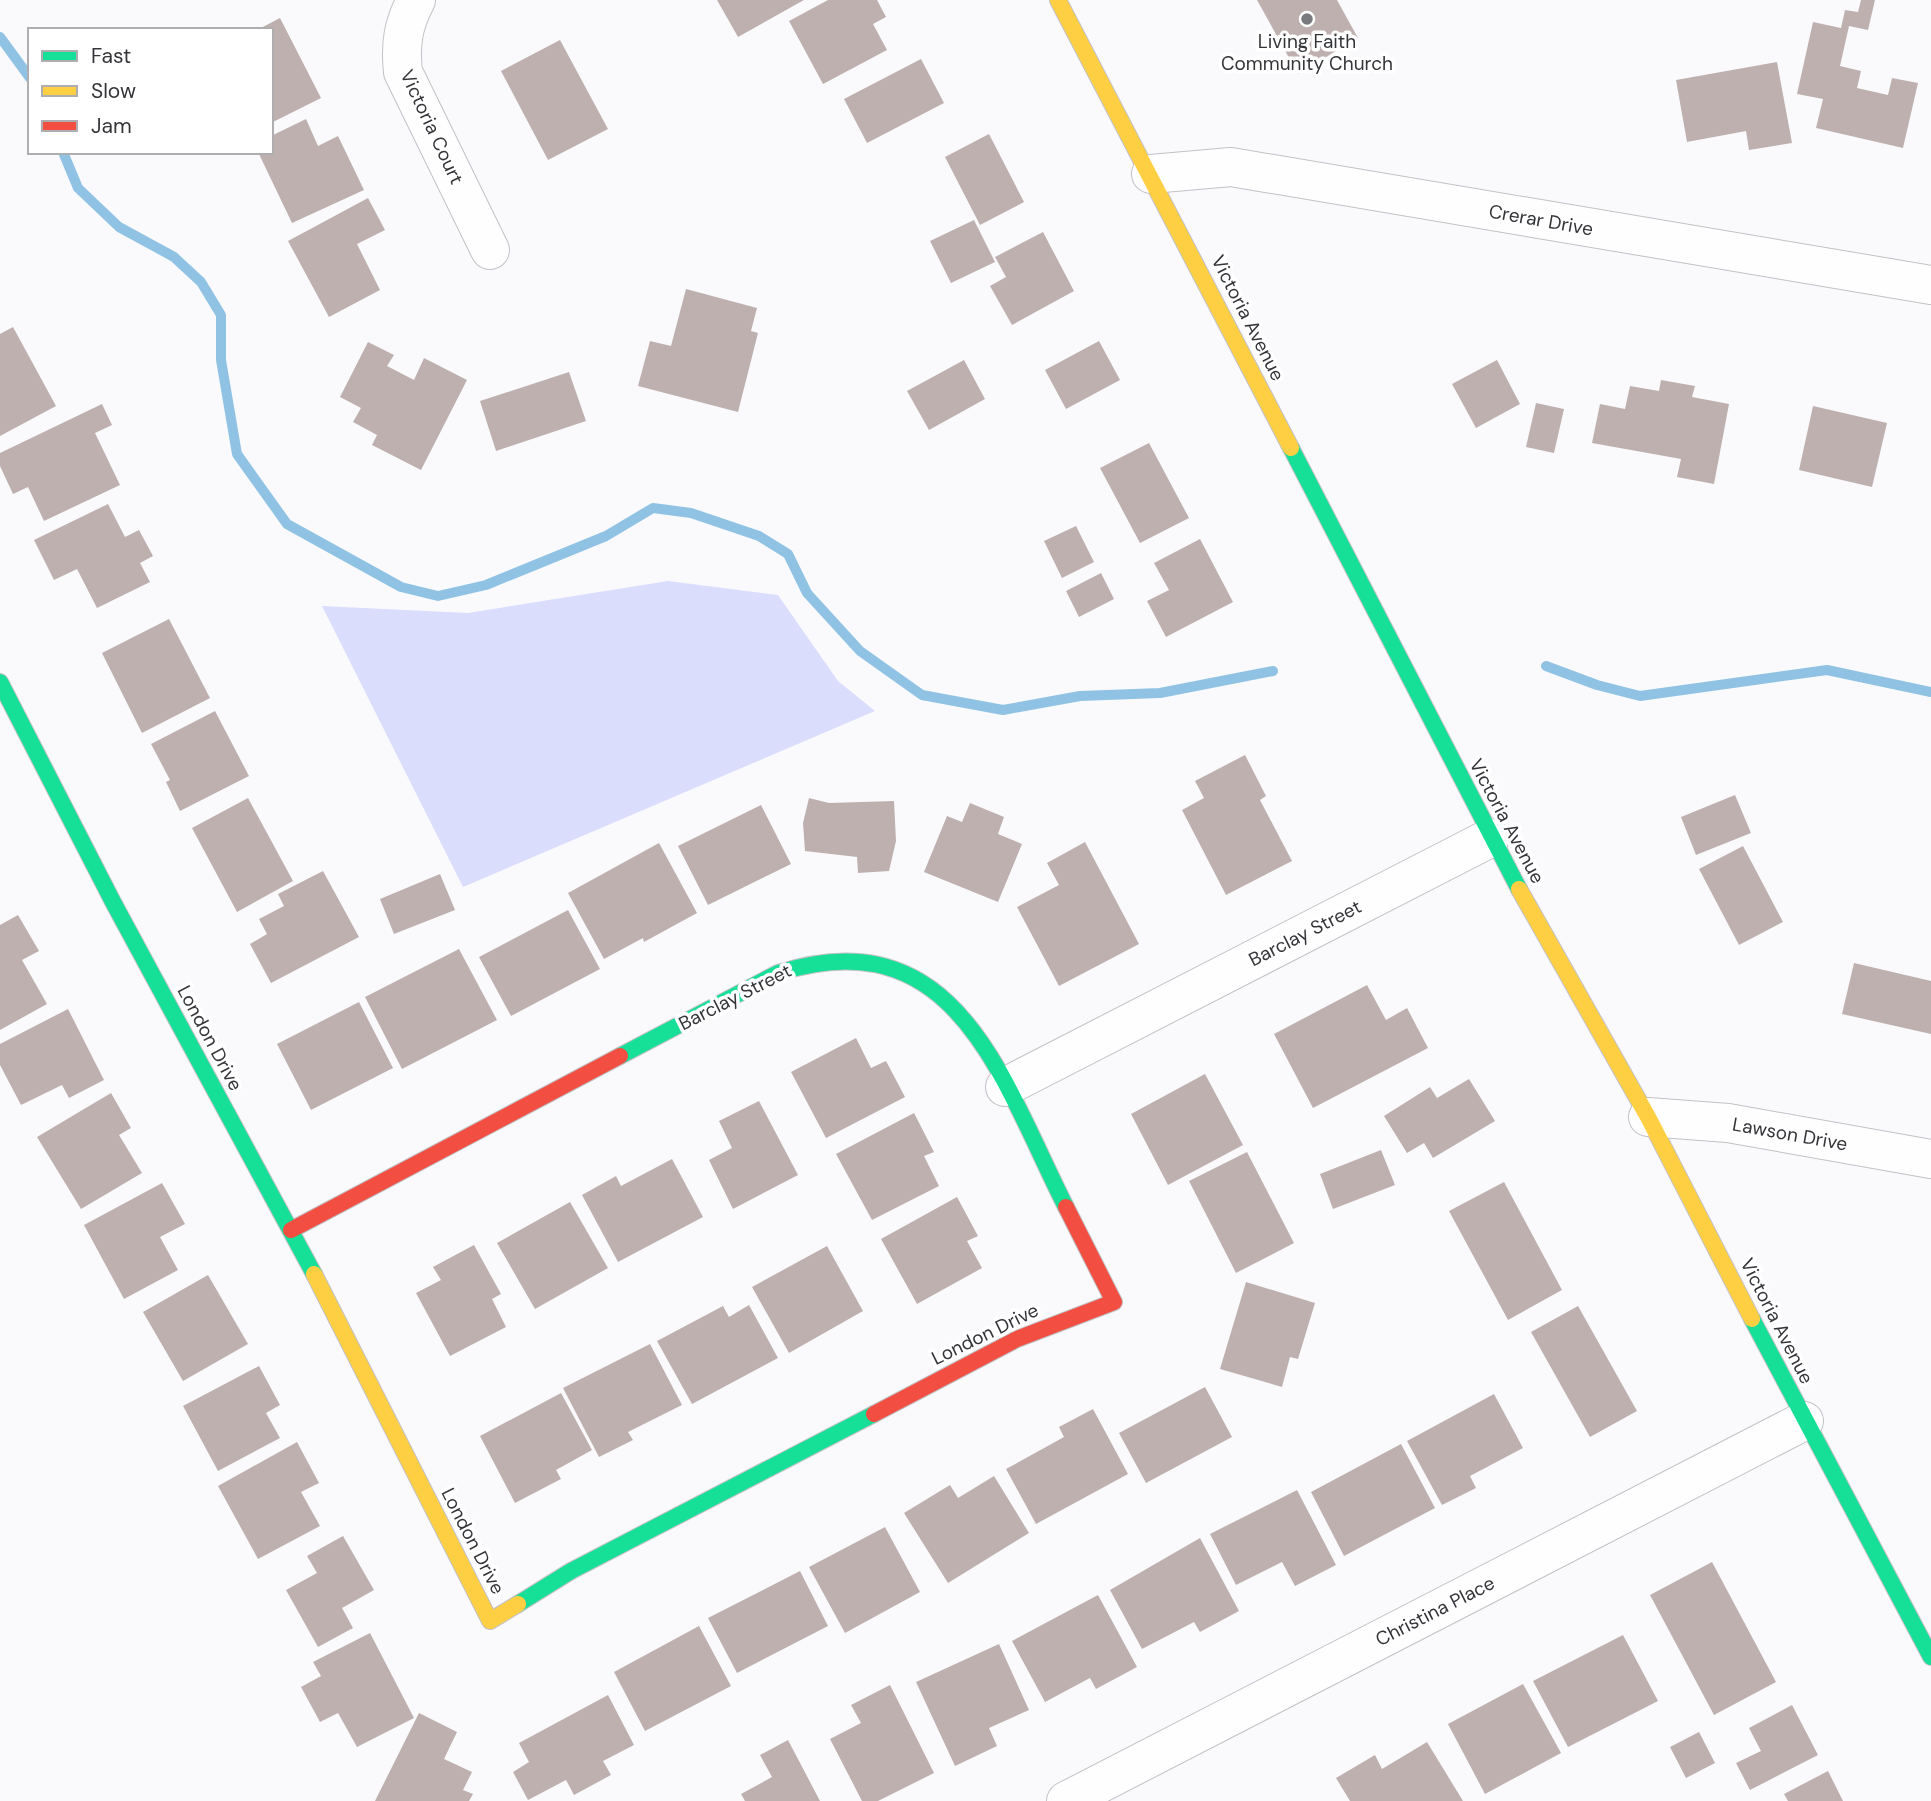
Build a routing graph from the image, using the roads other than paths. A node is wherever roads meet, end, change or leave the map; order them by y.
1 (416, 0) edge
2 (1058, 0) edge
3 (1151, 174) junction
4 (490, 250) dead end
5 (1931, 285) edge
6 (0, 682) edge
7 (1490, 838) junction
8 (1005, 1087) junction
9 (1648, 1117) junction
10 (1931, 1159) edge
11 (291, 1230) junction
12 (1804, 1420) junction
13 (1931, 1657) edge
14 (1066, 1801) edge

1 - 4 street, Victoria Court
2 - 3 street, Victoria Avenue
3 - 5 street, Crerar Drive
3 - 7 street, Victoria Avenue
6 - 11 street, London Drive
7 - 8 street, Barclay Street
7 - 9 street, Victoria Avenue
8 - 11 street, Barclay Street
8 - 11 street, London Drive
9 - 10 street, Lawson Drive
9 - 12 street, Victoria Avenue
12 - 13 street, Victoria Avenue
12 - 14 street, Christina Place

